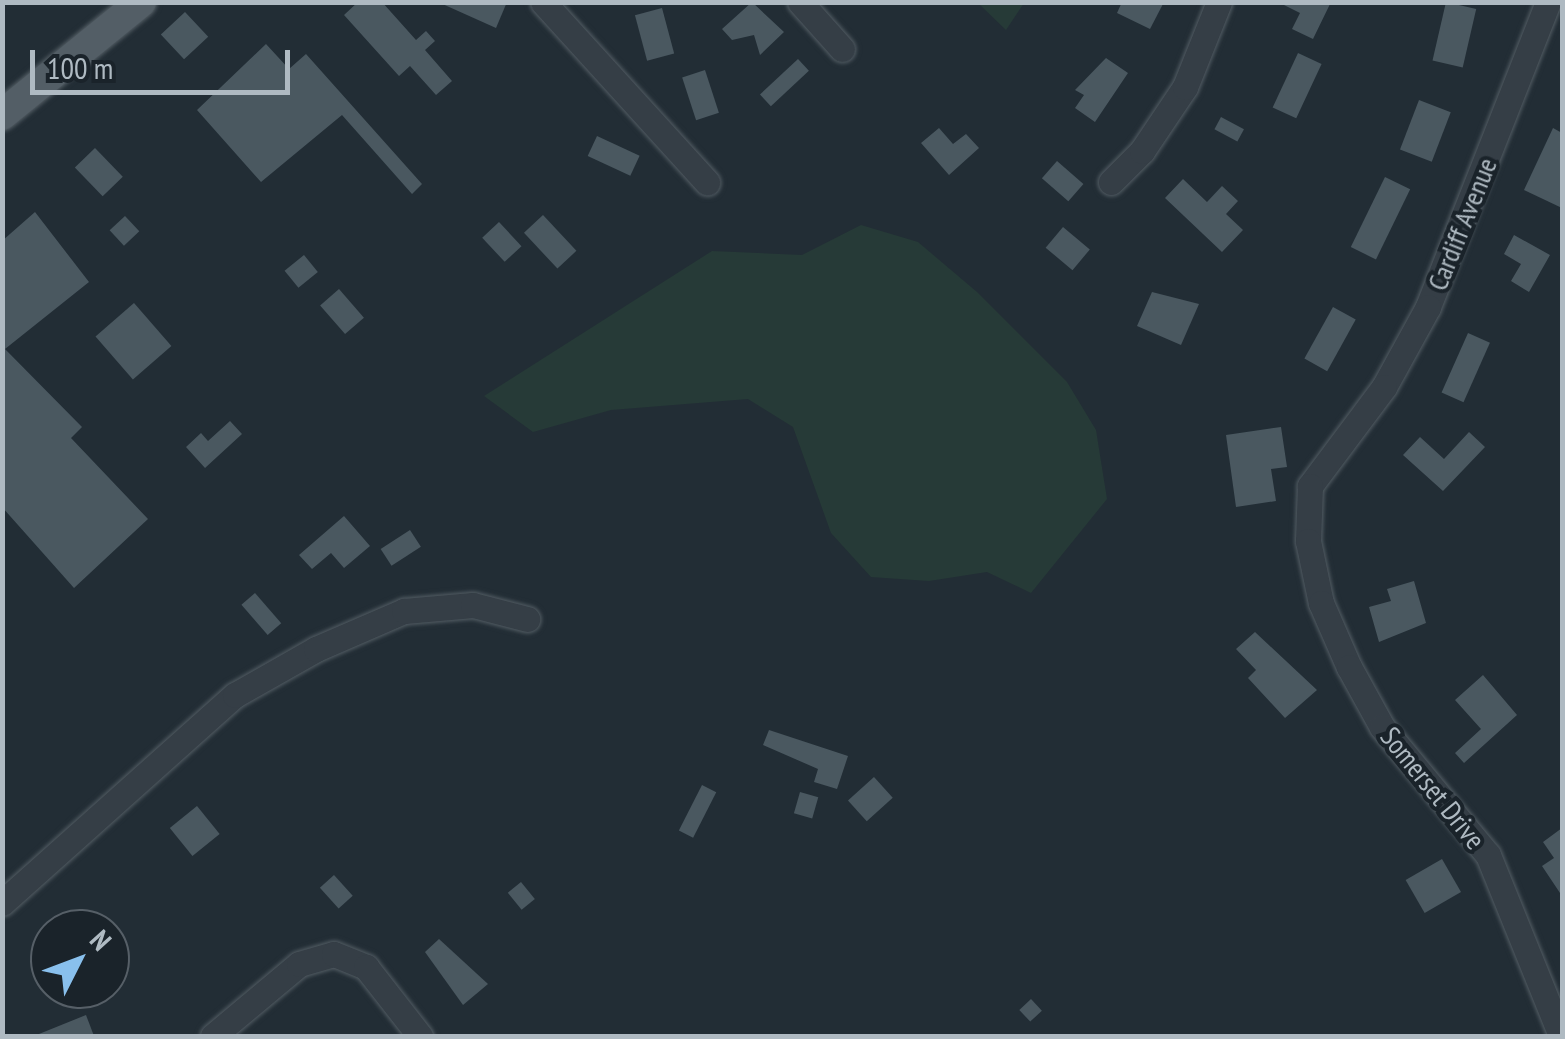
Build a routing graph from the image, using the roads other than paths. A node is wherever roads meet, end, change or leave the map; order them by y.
1 (141, 2) edge
2 (543, 2) edge
3 (800, 2) edge
4 (1219, 2) edge
5 (1548, 2) edge
6 (842, 49) dead end
7 (2, 115) edge
8 (707, 182) dead end
9 (1112, 182) dead end
10 (1347, 430) joint
11 (526, 620) dead end
12 (2, 903) edge
13 (213, 1036) edge
14 (420, 1036) edge
15 (1560, 1036) edge

1 - 7 main road
2 - 8 street
3 - 6 street
4 - 9 street
5 - 10 street, Cardiff Avenue
10 - 15 street, Somerset Drive
11 - 12 street
13 - 14 street

